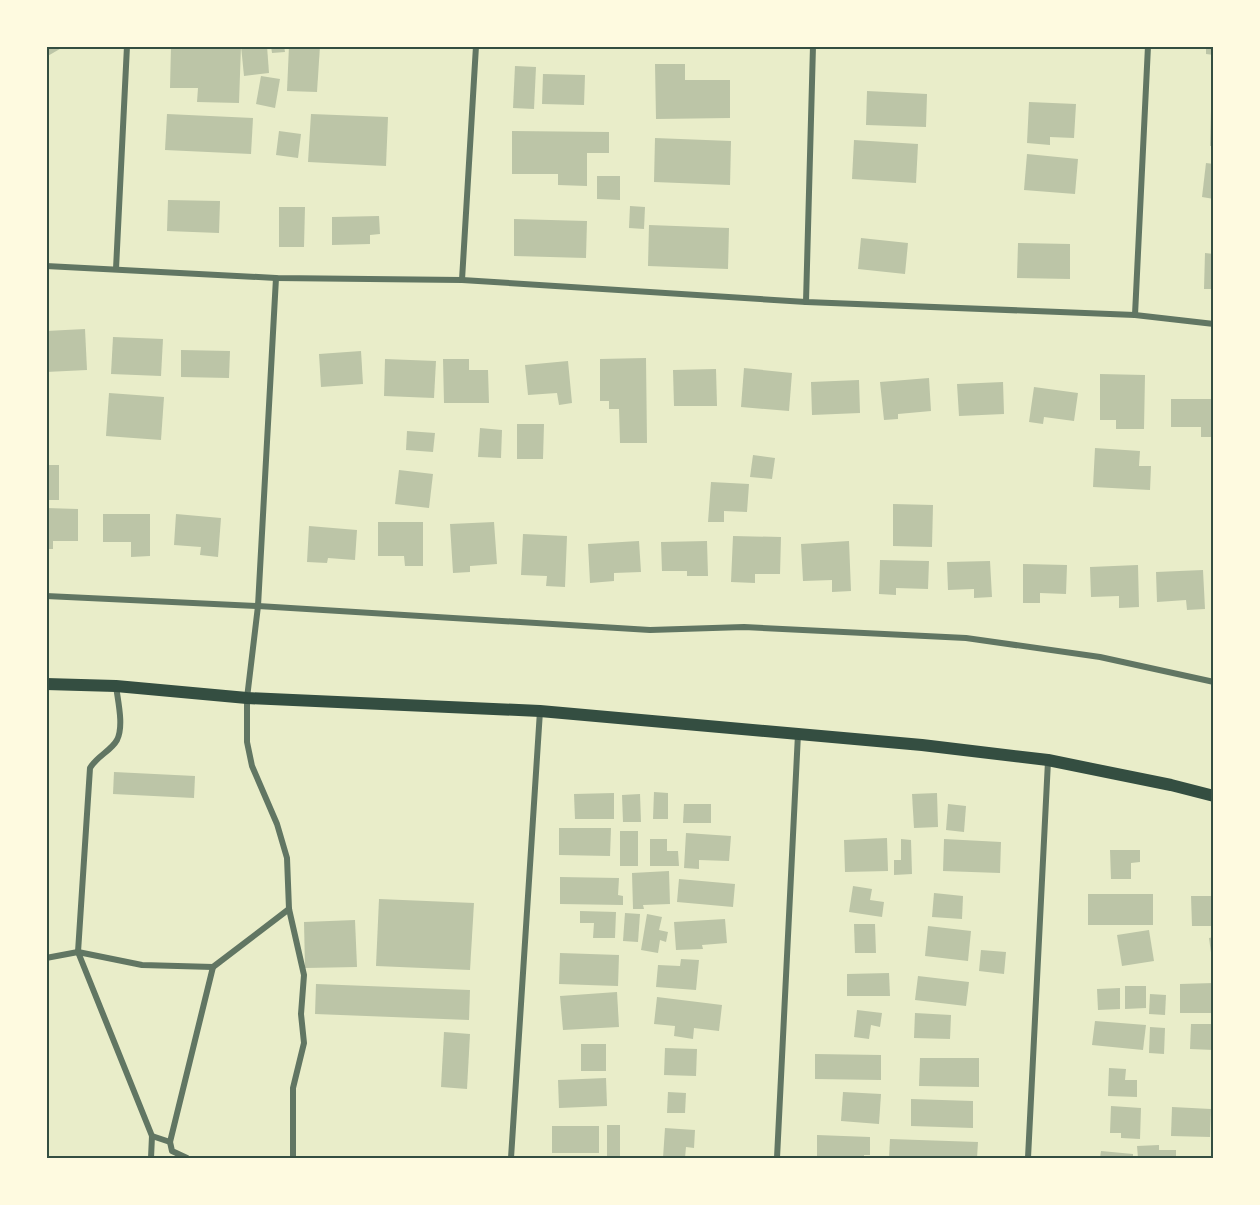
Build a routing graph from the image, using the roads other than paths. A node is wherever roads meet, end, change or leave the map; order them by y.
1 (127, 46) edge
2 (476, 46) edge
3 (813, 46) edge
4 (1148, 46) edge
5 (46, 266) edge
6 (116, 269) junction
7 (276, 278) junction
8 (462, 280) junction
9 (806, 302) junction
10 (1135, 315) junction
11 (1214, 324) edge
12 (46, 596) edge
13 (258, 606) junction
14 (1214, 682) edge
15 (46, 684) edge
16 (116, 686) junction
17 (247, 698) junction
18 (540, 711) junction
19 (798, 734) junction
20 (1048, 760) junction
21 (1214, 796) edge
22 (289, 909) junction
23 (78, 952) junction
24 (46, 958) edge
25 (213, 967) junction
26 (152, 1136) junction
27 (170, 1142) junction
28 (151, 1158) edge
29 (186, 1158) edge
30 (293, 1158) edge
31 (511, 1158) edge
32 (777, 1158) edge
33 (1028, 1158) edge

1 - 6 street
2 - 8 street
3 - 9 street
4 - 10 street
5 - 6 street
6 - 7 street
7 - 8 street
7 - 13 street
8 - 9 street
9 - 10 street
10 - 11 street
12 - 13 street
13 - 14 street
13 - 17 street
15 - 16 main road
16 - 17 main road
16 - 23 street
17 - 18 main road
17 - 22 street
18 - 19 main road
18 - 31 street
19 - 20 main road
19 - 32 street
20 - 21 main road
20 - 33 street
22 - 25 street
22 - 30 street
23 - 24 street
23 - 25 street
23 - 26 street
25 - 27 street
26 - 27 street
26 - 28 street
27 - 29 street

